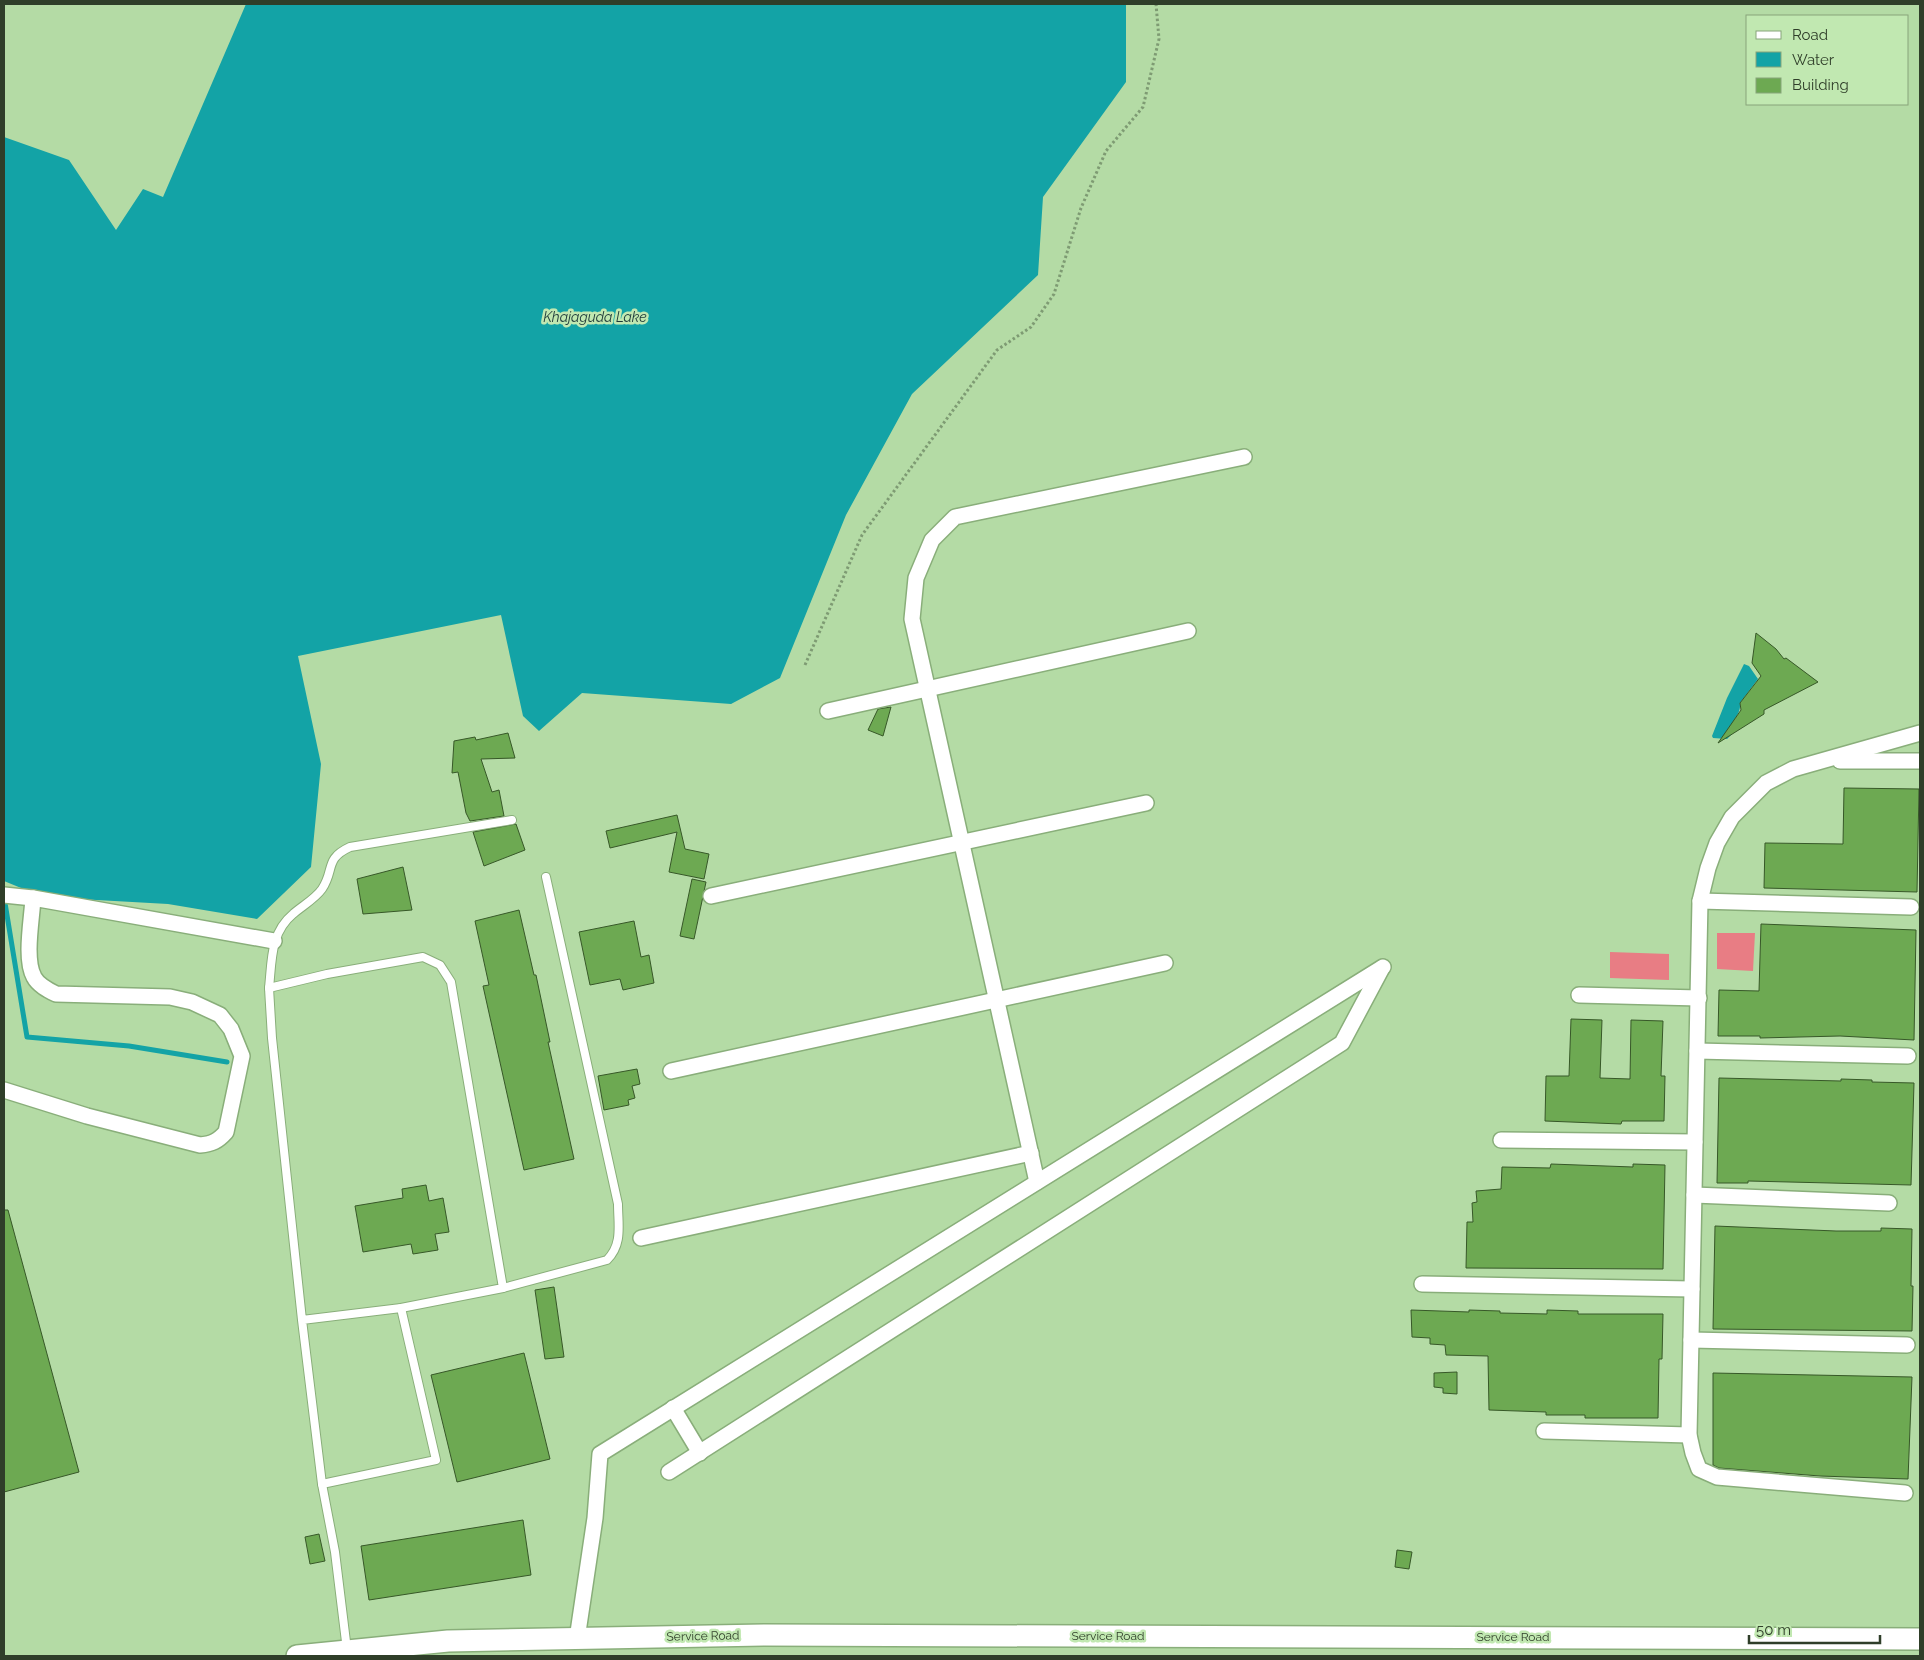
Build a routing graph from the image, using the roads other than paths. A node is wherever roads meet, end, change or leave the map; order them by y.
1 (1244, 457) dead end
2 (1188, 631) dead end
3 (927, 689) junction
4 (828, 711) dead end
5 (1920, 733) edge
6 (1821, 760) junction
7 (1920, 761) edge
8 (1146, 803) dead end
9 (512, 820) dead end
10 (962, 843) junction
11 (546, 877) dead end
12 (4, 894) edge
13 (711, 896) dead end
14 (33, 898) junction
15 (1700, 901) junction
16 (1911, 907) dead end
17 (274, 941) junction
18 (1165, 963) dead end
19 (270, 988) junction
20 (1579, 995) dead end
21 (1698, 998) junction
22 (996, 1000) junction
23 (1697, 1051) junction
24 (1908, 1056) dead end
25 (671, 1070) dead end
26 (4, 1090) edge
27 (1501, 1140) dead end
28 (1695, 1142) junction
29 (1030, 1153) junction
30 (1037, 1182) junction
31 (1694, 1194) junction
32 (1889, 1203) dead end
33 (641, 1238) dead end
34 (1422, 1284) dead end
35 (503, 1288) junction
36 (1692, 1289) junction
37 (401, 1308) junction
38 (302, 1320) junction
39 (1691, 1340) junction
40 (1907, 1345) dead end
41 (673, 1408) junction
42 (1544, 1431) dead end
43 (1689, 1435) junction
44 (700, 1453) junction
45 (669, 1472) dead end
46 (322, 1484) junction
47 (1905, 1493) dead end
48 (576, 1639) junction
49 (1920, 1639) edge
50 (348, 1652) junction
51 (297, 1656) edge

1 - 3 street
2 - 3 street
3 - 4 street
3 - 10 street
5 - 6 street
6 - 7 street
6 - 15 street
8 - 10 street
9 - 17 lane
10 - 13 street
10 - 22 street
11 - 35 lane
12 - 14 street
14 - 17 street
14 - 26 street
15 - 16 street
15 - 21 street
17 - 19 lane
18 - 22 street
19 - 35 lane
19 - 38 lane
20 - 21 street
21 - 23 street
22 - 25 street
22 - 29 street
23 - 24 street
23 - 28 street
27 - 28 street
28 - 31 street
29 - 30 street
29 - 33 street
30 - 41 street
30 - 44 street
31 - 32 street
31 - 36 street
34 - 36 street
35 - 37 lane
36 - 39 street
37 - 38 lane
37 - 46 lane
38 - 46 lane
39 - 40 street
39 - 43 street
41 - 44 street
41 - 48 street
42 - 43 street
43 - 47 street
44 - 45 street
46 - 50 lane
48 - 49 main road, Service Road
48 - 50 main road, Service Road
50 - 51 main road, Service Road

